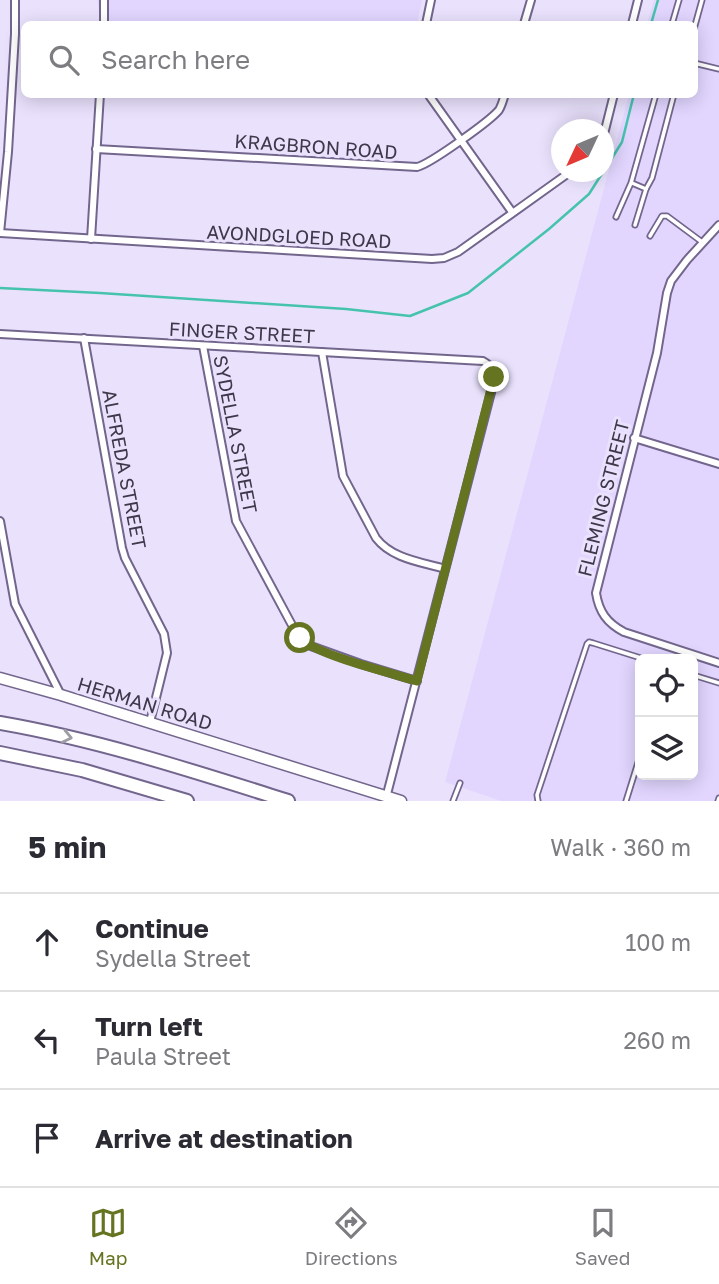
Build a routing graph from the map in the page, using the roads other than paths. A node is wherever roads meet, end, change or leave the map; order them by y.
1 (15, 0) edge
2 (104, 0) edge
3 (431, 0) edge
4 (531, 0) edge
5 (638, 0) edge
6 (679, 0) edge
7 (702, 0) edge
8 (104, 21) edge
9 (427, 21) edge
10 (525, 21) edge
11 (633, 21) edge
12 (673, 21) edge
13 (697, 21) edge
14 (698, 64) edge
15 (719, 69) edge
16 (100, 98) edge
17 (431, 98) edge
18 (503, 98) edge
19 (613, 98) edge
20 (655, 98) edge
21 (673, 98) edge
22 (608, 119) edge
23 (462, 140) junction
24 (96, 149) junction
25 (556, 182) edge
26 (631, 183) junction
27 (646, 189) junction
28 (512, 212) junction
29 (616, 217) dead end
30 (635, 225) dead end
31 (719, 225) edge
32 (0, 233) edge
33 (650, 236) dead end
34 (91, 239) junction
35 (702, 242) junction
36 (0, 334) edge
37 (84, 338) junction
38 (203, 346) junction
39 (322, 352) junction
40 (635, 438) junction
41 (719, 464) edge
42 (0, 521) edge
43 (445, 569) junction
44 (635, 656) edge
45 (719, 663) edge
46 (698, 677) edge
47 (0, 678) edge
48 (417, 681) junction
49 (719, 683) edge
50 (61, 695) junction
51 (150, 722) junction
52 (0, 723) edge
53 (0, 753) edge
54 (635, 772) edge
55 (460, 783) dead end
56 (385, 799) edge
57 (187, 801) edge
58 (288, 801) edge
59 (401, 801) edge
60 (453, 801) edge
61 (538, 801) edge
62 (626, 801) edge

1 - 32 street
2 - 8 street
3 - 9 street
4 - 10 street
5 - 11 street
6 - 12 lane
7 - 13 lane
14 - 15 lane
16 - 24 street
17 - 23 street
18 - 23 street, KRAGBRON ROAD
19 - 22 street
20 - 26 lane
21 - 27 lane
23 - 24 street, KRAGBRON ROAD
23 - 28 street
24 - 34 street
25 - 28 street, AVONDGLOED ROAD
26 - 27 lane
26 - 29 lane
27 - 30 lane
28 - 34 street, AVONDGLOED ROAD
31 - 35 street, FLEMING STREET
32 - 34 street, AVONDGLOED ROAD
33 - 35 lane
35 - 40 street, FLEMING STREET
36 - 37 street, FINGER STREET
37 - 38 street, FINGER STREET
37 - 51 street, ALFREDA STREET
38 - 39 street, FINGER STREET
38 - 48 street, SYDELLA STREET
39 - 43 street
39 - 43 street, FINGER STREET
40 - 41 street
40 - 45 street, FLEMING STREET
42 - 50 street
43 - 48 street
44 - 61 lane
46 - 49 lane
47 - 50 main road, HERMAN ROAD
48 - 56 street
50 - 51 main road, HERMAN ROAD
51 - 56 main road, HERMAN ROAD
52 -> 58 highway
53 - 57 highway
54 - 62 lane
55 - 60 lane
56 - 59 main road, HERMAN ROAD

